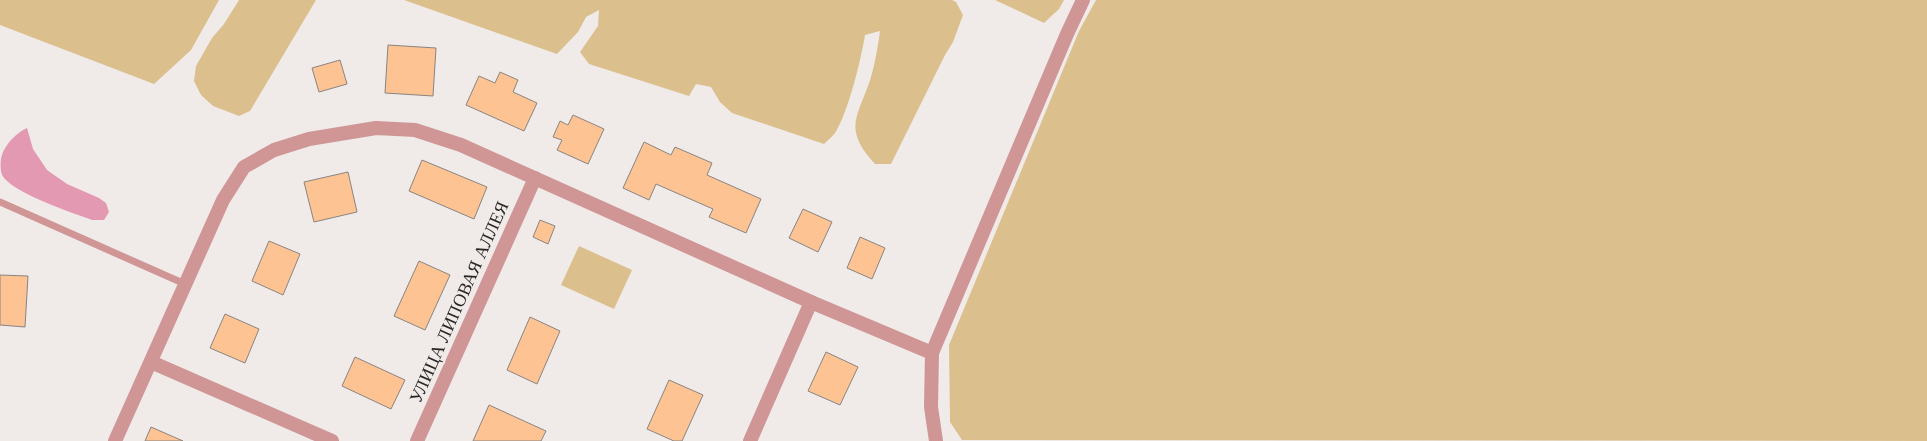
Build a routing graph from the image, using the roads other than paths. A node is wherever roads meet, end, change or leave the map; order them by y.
1 (1083, 0) edge
2 (535, 178) junction
3 (0, 202) edge
4 (185, 284) junction
5 (811, 302) junction
6 (932, 353) junction
7 (151, 362) junction
8 (115, 441) edge
9 (332, 441) edge
10 (417, 441) edge
11 (750, 441) edge
12 (936, 441) edge

1 - 6 street
2 - 4 street
2 - 5 street
2 - 10 street, УЛИЦА ЛИПОВАЯ АЛЛЕЯ
3 - 4 lane
4 - 7 street
5 - 6 street
5 - 11 street
6 - 12 street
7 - 8 street
7 - 9 street

